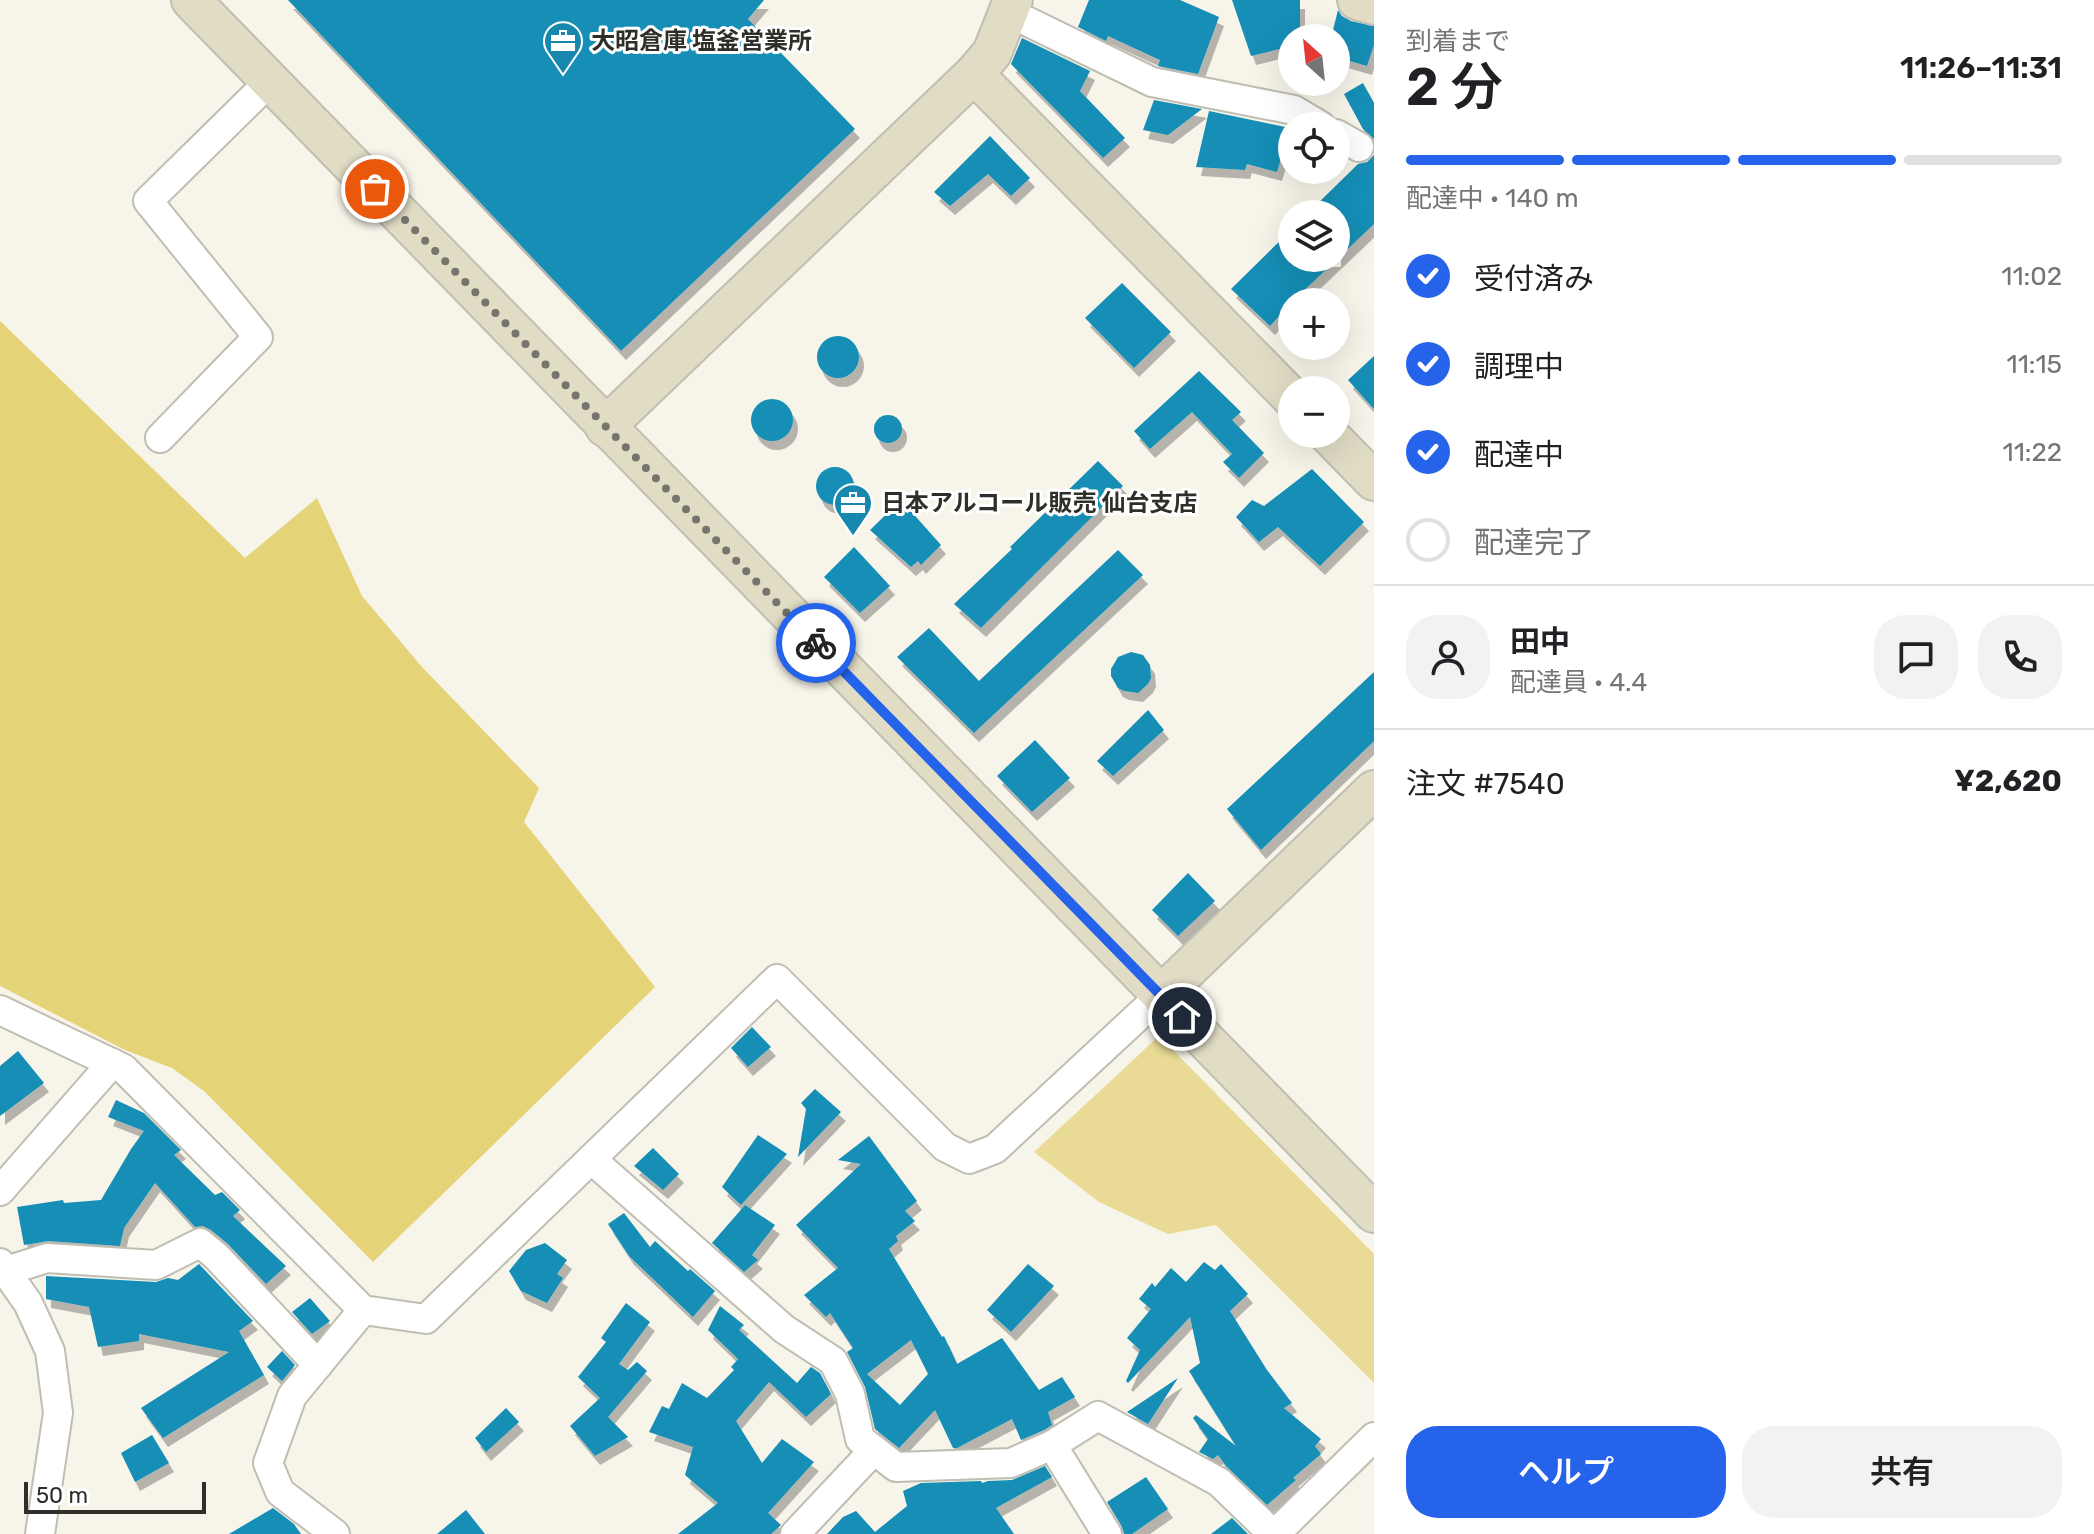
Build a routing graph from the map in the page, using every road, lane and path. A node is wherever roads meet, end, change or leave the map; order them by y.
1 (191, 0) edge
2 (1357, 0) edge
3 (1374, 5) edge
4 (1010, 6) edge
5 (974, 74) junction
6 (270, 81) junction
7 (1297, 112) edge
8 (1278, 384) edge
9 (605, 427) junction
10 (160, 438) dead end
11 (1342, 448) edge
12 (1374, 481) edge
13 (1374, 790) edge
14 (1161, 995) junction
15 (0, 1010) edge
16 (112, 1063) junction
17 (591, 1159) junction
18 (0, 1191) edge
19 (1374, 1213) edge
20 (3, 1267) edge
21 (363, 1310) junction
22 (318, 1365) junction
23 (1374, 1437) edge
24 (1052, 1445) junction
25 (874, 1450) junction
26 (40, 1534) edge
27 (335, 1534) edge
28 (795, 1534) edge
29 (1107, 1534) edge
30 (1274, 1534) edge

1 - 6 street
2 - 3 street
4 - 5 street
4 - 7 street
5 - 8 street
5 - 9 street
6 - 9 street
6 - 10 street
9 - 14 street
11 - 12 street
13 - 14 street
14 - 17 street
14 - 19 street
15 - 16 street
16 - 18 street
16 - 21 street
17 - 21 street
17 - 25 street
20 - 22 street
20 - 26 street
21 - 22 street
22 - 27 street
23 - 30 street
24 - 25 street
24 - 29 street
24 - 30 street
25 - 28 street

